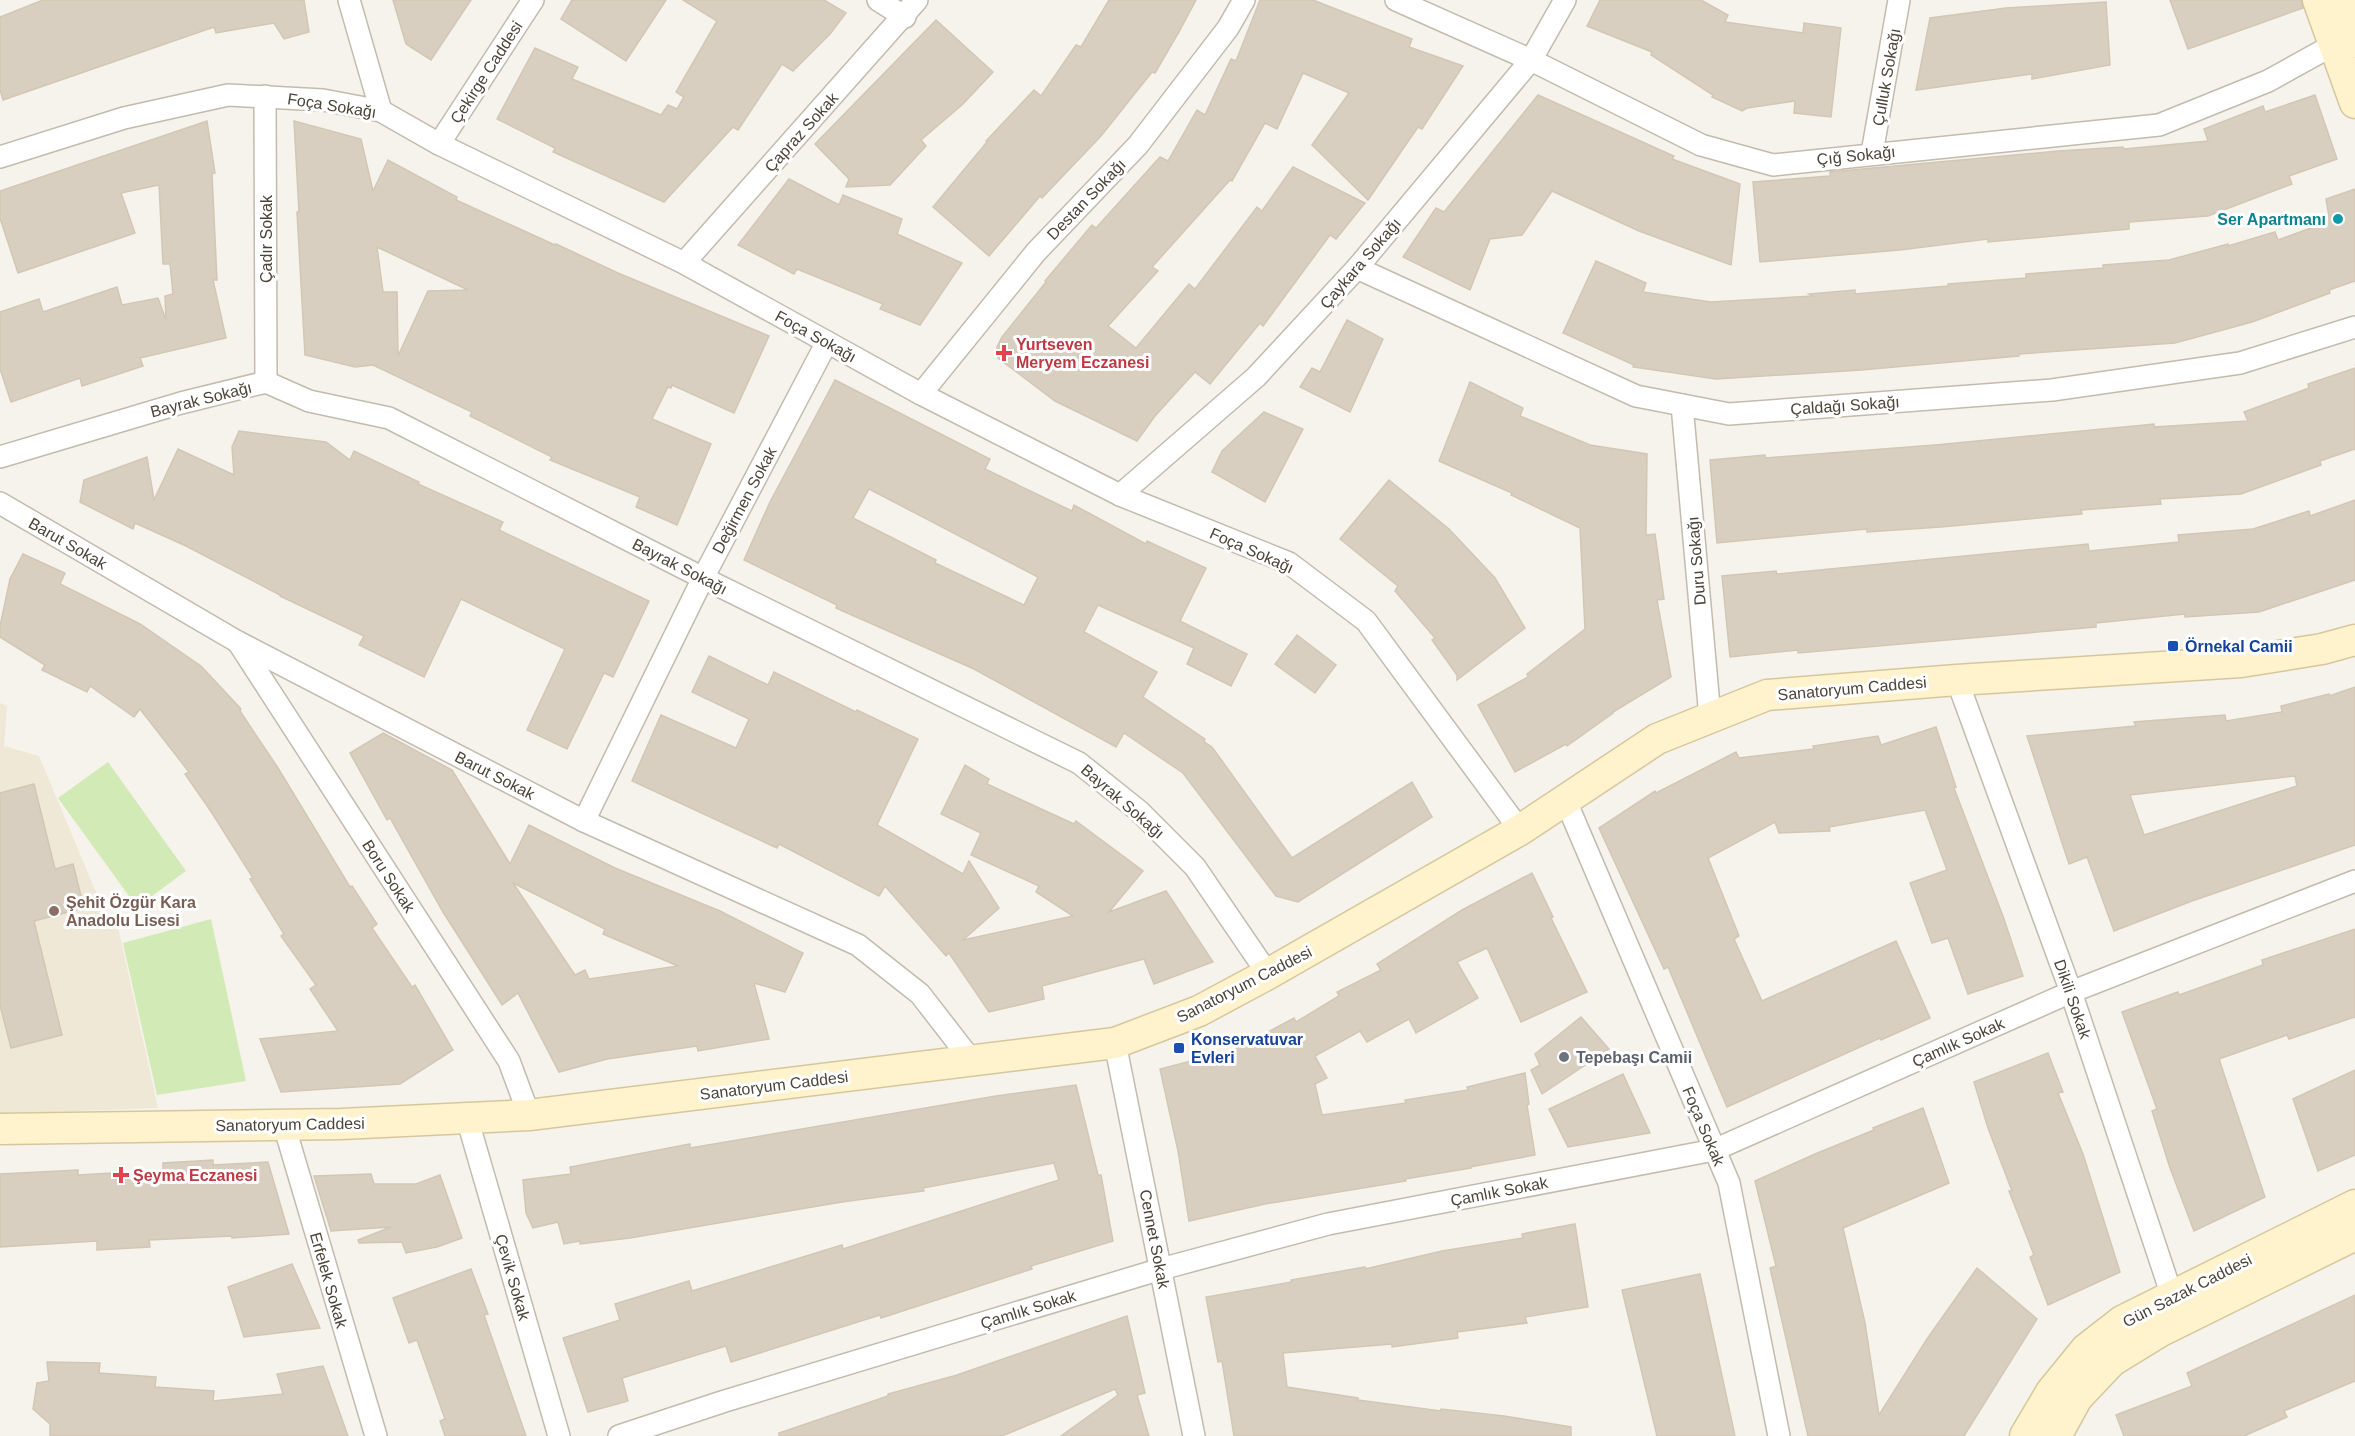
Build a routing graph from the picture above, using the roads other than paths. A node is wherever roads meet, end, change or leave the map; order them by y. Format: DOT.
graph roads {
  1 [pos="349,0"];
  2 [pos="533,0"];
  3 [pos="878,0"];
  4 [pos="1244,0"];
  5 [pos="1396,0"];
  6 [pos="1565,0"];
  7 [pos="1899,0"];
  8 [pos="2318,0"];
  9 [pos="2340,0"];
  10 [pos="911,8"];
  11 [pos="2344,44"];
  12 [pos="1531,60"];
  13 [pos="265,96"];
  14 [pos="2355,103"];
  15 [pos="381,111"];
  16 [pos="439,144"];
  17 [pos="1872,153"];
  18 [pos="0,157"];
  19 [pos="684,263"];
  20 [pos="1357,268"];
  21 [pos="2355,327"];
  22 [pos="826,342"];
  23 [pos="266,382"];
  24 [pos="921,393"];
  25 [pos="1682,405"];
  26 [pos="0,457"];
  27 [pos="1120,495"];
  28 [pos="0,503"];
  29 [pos="703,578"];
  30 [pos="2355,640"];
  31 [pos="238,642"];
  32 [pos="1957,680"];
  33 [pos="1710,717"];
  34 [pos="1564,799"];
  35 [pos="584,821"];
  36 [pos="1520,830"];
  37 [pos="2355,881"];
  38 [pos="1268,974"];
  39 [pos="2071,992"];
  40 [pos="1115,1043"];
  41 [pos="972,1061"];
  42 [pos="529,1115"];
  43 [pos="467,1118"];
  44 [pos="284,1125"];
  45 [pos="0,1129"];
  46 [pos="1714,1150"];
  47 [pos="2355,1205"];
  48 [pos="2355,1235"];
  49 [pos="1161,1269"];
  50 [pos="2176,1310"];
  51 [pos="376,1436"];
  52 [pos="560,1436"];
  53 [pos="619,1436"];
  54 [pos="1194,1436"];
  55 [pos="1779,1436"];
  56 [pos="2025,1436"];
  57 [pos="2056,1436"];
  1 -- 15 [label="street"];
  2 -- 16 [label="street, Çekirge Caddesi"];
  3 -- 10 [label="street"];
  4 -- 24 [label="street, Destan Sokağı"];
  5 -- 12 [label="street, Çığ Sokağı"];
  6 -- 12 [label="street, Çaykara Sokağı"];
  7 -- 17 [label="street, Çulluk Sokağı"];
  8 -- 11 [label="main road"];
  9 -- 11 [label="main road"];
  10 -- 19 [label="street, Çapraz Sokak"];
  11 -- 14 [label="main road"];
  11 -- 17 [label="street, Çığ Sokağı"];
  12 -- 17 [label="street, Çığ Sokağı"];
  12 -- 20 [label="street, Çaykara Sokağı"];
  13 -- 15 [label="street, Foça Sokağı"];
  13 -- 18 [label="street, Foça Sokağı"];
  13 -- 23 [label="street, Çadır Sokak"];
  15 -- 16 [label="street, Foça Sokağı"];
  16 -- 19 [label="street, Foça Sokağı"];
  19 -- 22 [label="street, Foça Sokağı"];
  20 -- 25 [label="street, Çaldağı Sokağı"];
  20 -- 27 [label="street, Çaykara Sokağı"];
  21 -- 25 [label="street, Çaldağı Sokağı"];
  22 -- 24 [label="street, Foça Sokağı"];
  22 -- 29 [label="street, Değirmen Sokak"];
  23 -- 26 [label="street, Bayrak Sokağı"];
  23 -- 29 [label="street, Bayrak Sokağı"];
  24 -- 27 [label="street, Foça Sokağı"];
  25 -- 33 [label="street, Duru Sokağı"];
  27 -- 36 [label="street, Foça Sokağı"];
  28 -- 31 [label="street, Barut Sokak"];
  29 -- 35 [label="street, Değirmen Sokak"];
  29 -- 38 [label="street, Bayrak Sokağı"];
  30 -- 32 [label="main road, Sanatoryum Caddesi"];
  31 -- 35 [label="street, Barut Sokak"];
  31 -- 42 [label="street, Boru Sokak"];
  32 -- 33 [label="main road, Sanatoryum Caddesi"];
  32 -- 39 [label="street, Dikili Sokak"];
  33 -- 34 [label="main road, Sanatoryum Caddesi"];
  34 -- 36 [label="main road, Sanatoryum Caddesi"];
  34 -- 46 [label="street, Foça Sokak"];
  35 -- 41 [label="street, Barut Sokak"];
  36 -- 38 [label="main road, Sanatoryum Caddesi"];
  37 -- 39 [label="street, Çamlık Sokak"];
  38 -- 40 [label="main road, Sanatoryum Caddesi"];
  39 -- 46 [label="street, Çamlık Sokak"];
  39 -- 50 [label="street, Dikili Sokak"];
  40 -- 41 [label="main road, Sanatoryum Caddesi"];
  40 -- 49 [label="street, Cennet Sokak"];
  41 -- 42 [label="main road, Sanatoryum Caddesi"];
  42 -- 43 [label="main road, Sanatoryum Caddesi"];
  43 -- 44 [label="main road, Sanatoryum Caddesi"];
  43 -- 52 [label="street, Çevik Sokak"];
  44 -- 45 [label="main road, Sanatoryum Caddesi"];
  44 -- 51 [label="street, Erfelek Sokak"];
  46 -- 49 [label="street, Çamlık Sokak"];
  46 -- 55 [label="street, Foça Sokak"];
  47 -- 50 [label="main road, Gün Sazak Caddesi"];
  48 -- 50 [label="main road, Gün Sazak Caddesi"];
  49 -- 53 [label="street, Çamlık Sokak"];
  49 -- 54 [label="street, Cennet Sokak"];
  50 -- 56 [label="main road, Gün Sazak Caddesi"];
  50 -- 57 [label="main road, Gün Sazak Caddesi"];
}
